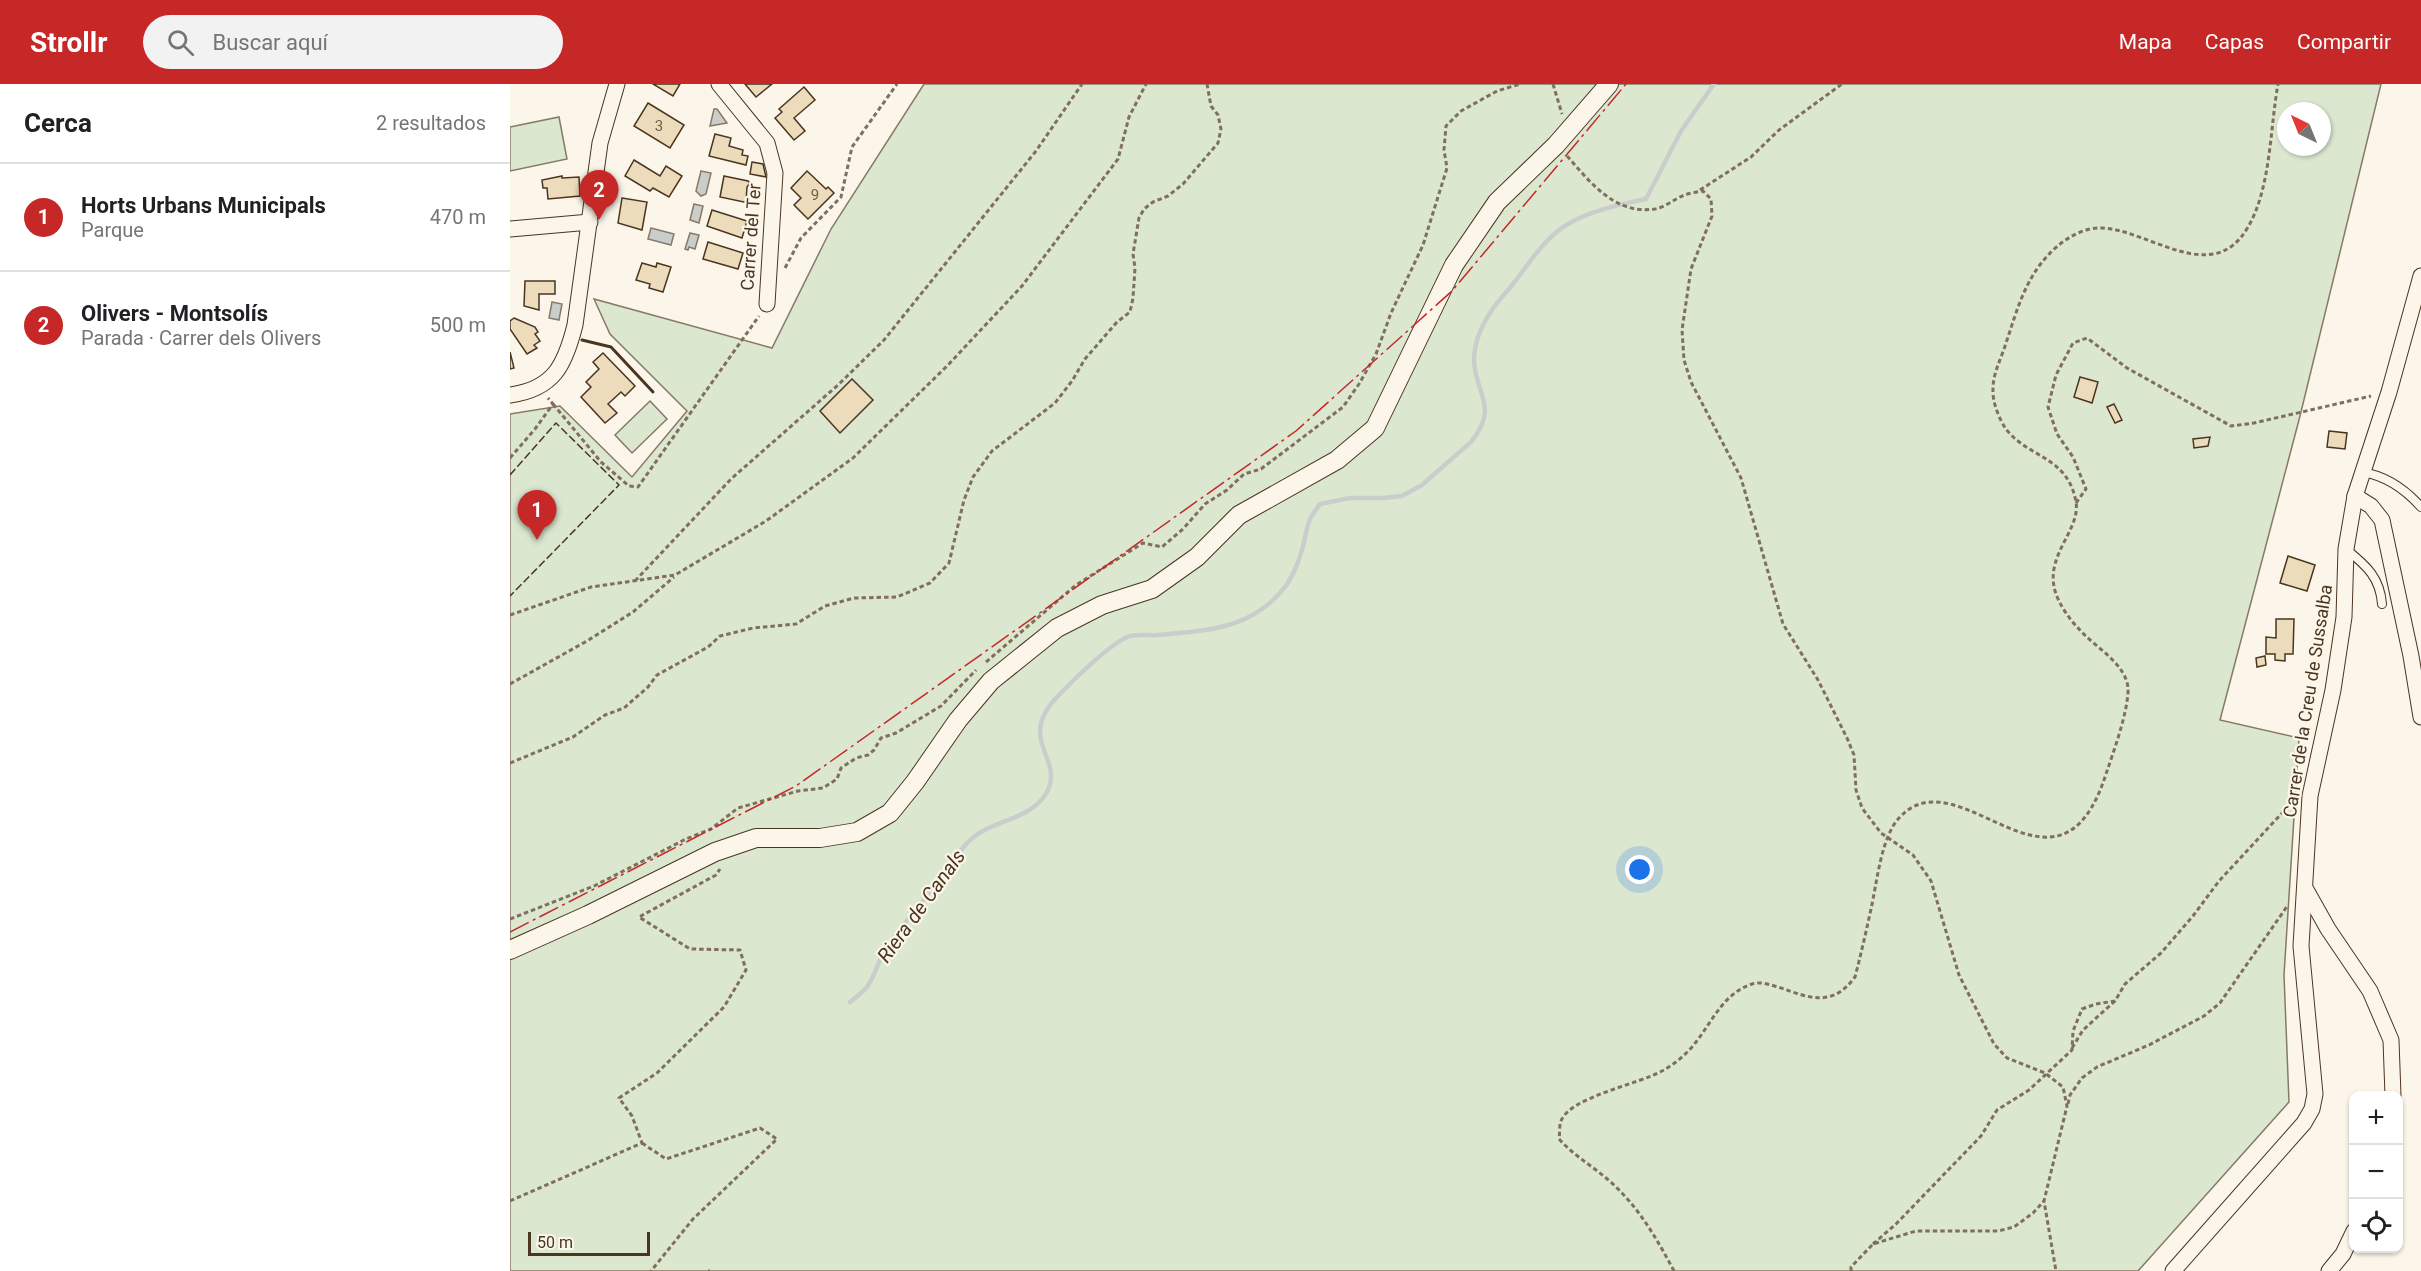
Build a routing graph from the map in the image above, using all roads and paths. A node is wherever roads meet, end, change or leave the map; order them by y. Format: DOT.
graph roads {
  1 [pos="617,84"];
  2 [pos="719,84"];
  3 [pos="896,84"];
  4 [pos="1082,84"];
  5 [pos="1146,84"];
  6 [pos="1207,84"];
  7 [pos="1520,84"];
  8 [pos="1553,84"];
  9 [pos="1609,84"];
  10 [pos="1842,84"];
  11 [pos="2278,84"];
  12 [pos="1570,130"];
  13 [pos="1556,145"];
  14 [pos="1697,192"];
  15 [pos="590,222"];
  16 [pos="510,229"];
  17 [pos="782,275"];
  18 [pos="2421,276"];
  19 [pos="767,304"];
  20 [pos="539,388"];
  21 [pos="2389,392"];
  22 [pos="510,395"];
  23 [pos="553,404"];
  24 [pos="510,458"];
  25 [pos="2361,472"];
  26 [pos="2355,496"];
  27 [pos="2076,503"];
  28 [pos="2421,507"];
  29 [pos="2346,549"];
  30 [pos="675,575"];
  31 [pos="635,581"];
  32 [pos="2382,604"];
  33 [pos="510,615"];
  34 [pos="510,684"];
  35 [pos="2421,717"];
  36 [pos="510,763"];
  37 [pos="2313,779"];
  38 [pos="1888,838"];
  39 [pos="732,846"];
  40 [pos="2304,887"];
  41 [pos="510,919"];
  42 [pos="510,950"];
  43 [pos="2115,1000"];
  44 [pos="2072,1050"];
  45 [pos="2045,1073"];
  46 [pos="2393,1091"];
  47 [pos="2067,1106"];
  48 [pos="642,1143"];
  49 [pos="510,1201"];
  50 [pos="2044,1202"];
  51 [pos="2349,1241"];
  52 [pos="1873,1244"];
  53 [pos="1849,1270"];
  54 [pos="651,1271"];
  55 [pos="1674,1271"];
  56 [pos="2056,1271"];
  57 [pos="2174,1271"];
  58 [pos="2329,1271"];
  1 -- 15 [label="street"];
  2 -- 19 [label="street, Carrer del Ter"];
  3 -- 17 [label="path"];
  4 -- 31 [label="path"];
  5 -- 30 [label="path"];
  6 -- 36 [label="path"];
  7 -- 41 [label="path"];
  8 -- 12 [label="path"];
  9 -- 12 [label="street"];
  10 -- 14 [label="path"];
  11 -- 27 [label="path"];
  12 -- 13 [label="street"];
  13 -- 14 [label="path"];
  13 -- 39 [label="street"];
  14 -- 38 [label="path"];
  15 -- 16 [label="street"];
  15 -- 20 [label="street"];
  18 -- 21 [label="street, Carrer de la Creu de Sussalba"];
  19 -- 23 [label="path"];
  20 -- 22 [label="street"];
  20 -- 23 [label="path"];
  21 -- 25 [label="street, Carrer de la Creu de Sussalba"];
  21 -- 27 [label="path"];
  23 -- 24 [label="path"];
  25 -- 26 [label="street, Carrer de la Creu de Sussalba"];
  25 -- 28 [label="lane"];
  26 -- 29 [label="street, Carrer de la Creu de Sussalba"];
  26 -- 35 [label="street"];
  27 -- 38 [label="path"];
  29 -- 32 [label="lane"];
  29 -- 37 [label="street, Carrer de la Creu de Sussalba"];
  30 -- 31 [label="path"];
  30 -- 34 [label="path"];
  31 -- 33 [label="path"];
  37 -- 40 [label="street, Carrer de la Creu de Sussalba"];
  37 -- 43 [label="path"];
  38 -- 45 [label="path"];
  38 -- 55 [label="path"];
  39 -- 42 [label="street"];
  39 -- 48 [label="path"];
  40 -- 46 [label="street"];
  40 -- 47 [label="path"];
  40 -- 57 [label="street, Carrer de la Creu de Sussalba"];
  43 -- 44 [label="path"];
  43 -- 44 [label="path"];
  44 -- 45 [label="path"];
  45 -- 47 [label="path"];
  45 -- 52 [label="path"];
  47 -- 50 [label="path"];
  48 -- 49 [label="path"];
  48 -- 54 [label="path"];
  50 -- 52 [label="path"];
  50 -- 56 [label="path"];
  51 -- 58 [label="street"];
  52 -- 53 [label="path"];
}
